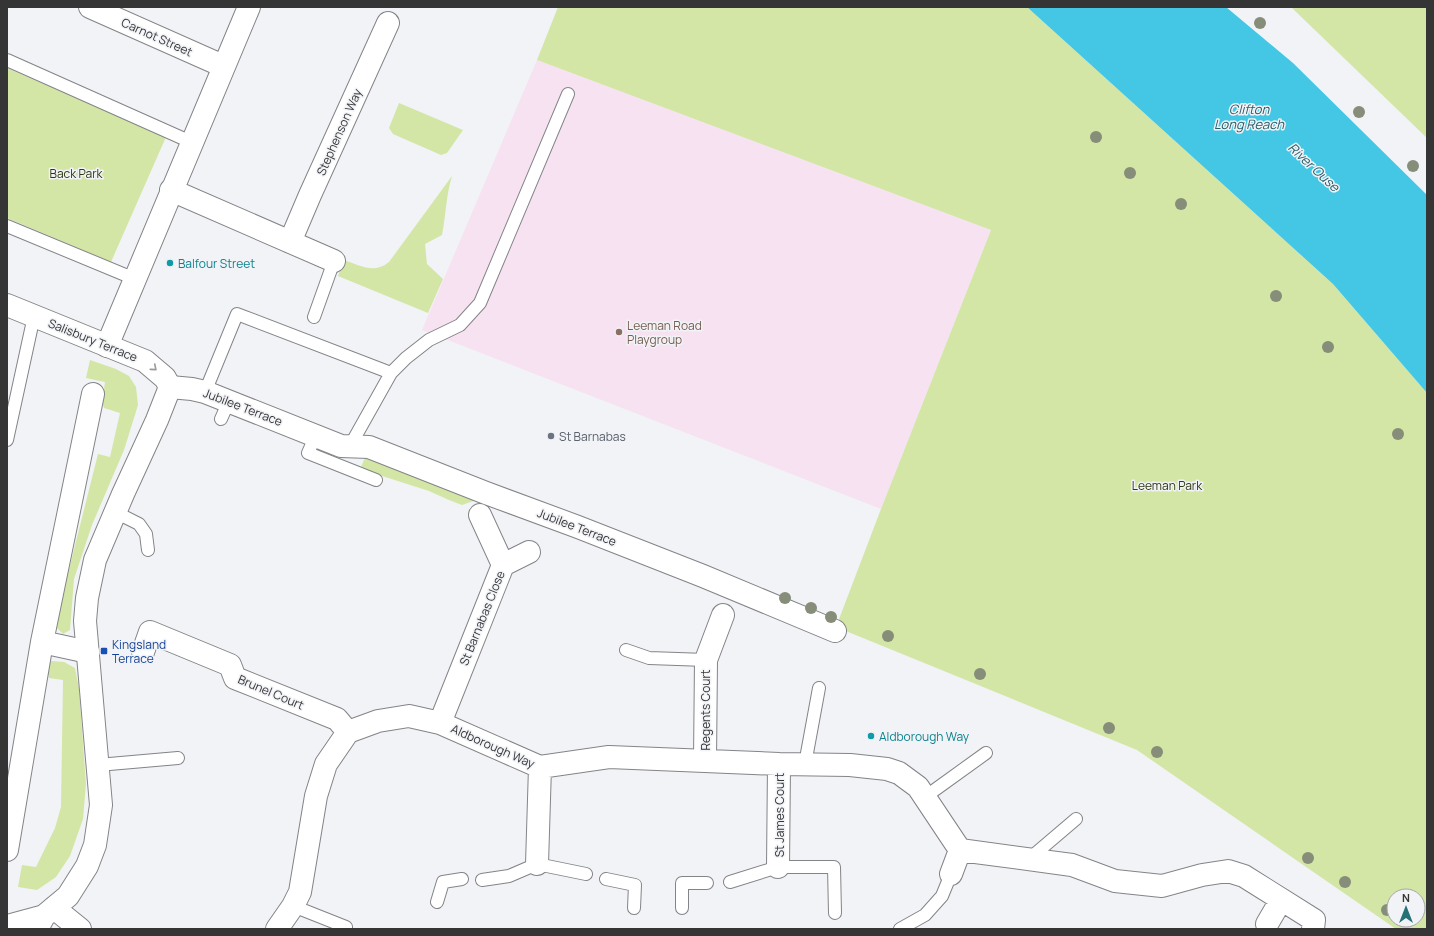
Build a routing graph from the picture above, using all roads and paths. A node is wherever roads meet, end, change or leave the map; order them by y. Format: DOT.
graph roads {
  1 [pos="90,7"];
  2 [pos="249,7"];
  3 [pos="388,23"];
  4 [pos="7,60"];
  5 [pos="223,66"];
  6 [pos="568,94"];
  7 [pos="191,142"];
  8 [pos="172,190"];
  9 [pos="7,226"];
  10 [pos="290,242"];
  11 [pos="334,261"];
  12 [pos="135,279"];
  13 [pos="7,305"];
  14 [pos="34,316"];
  15 [pos="314,317"];
  16 [pos="107,346"];
  17 [pos="391,373"];
  18 [pos="170,387"];
  19 [pos="205,392"];
  20 [pos="93,394"];
  21 [pos="316,435"];
  22 [pos="7,440"];
  23 [pos="350,446"];
  24 [pos="376,480"];
  25 [pos="115,512"];
  26 [pos="480,515"];
  27 [pos="148,550"];
  28 [pos="529,552"];
  29 [pos="503,565"];
  30 [pos="723,615"];
  31 [pos="835,631"];
  32 [pos="42,642"];
  33 [pos="626,650"];
  34 [pos="88,652"];
  35 [pos="143,652"];
  36 [pos="706,660"];
  37 [pos="819,688"];
  38 [pos="440,723"];
  39 [pos="348,732"];
  40 [pos="986,753"];
  41 [pos="178,758"];
  42 [pos="705,760"];
  43 [pos="779,764"];
  44 [pos="805,764"];
  45 [pos="98,765"];
  46 [pos="540,767"];
  47 [pos="925,797"];
  48 [pos="1076,819"];
  49 [pos="7,850"];
  50 [pos="960,850"];
  51 [pos="1028,859"];
  52 [pos="537,864"];
  53 [pos="778,867"];
  54 [pos="586,874"];
  55 [pos="951,874"];
  56 [pos="462,879"];
  57 [pos="606,879"];
  58 [pos="482,880"];
  59 [pos="730,882"];
  60 [pos="706,883"];
  61 [pos="1281,900"];
  62 [pos="437,902"];
  63 [pos="294,906"];
  64 [pos="634,908"];
  65 [pos="682,908"];
  66 [pos="835,912"];
  67 [pos="45,918"];
  68 [pos="1267,924"];
  69 [pos="1313,925"];
  70 [pos="7,926"];
  71 [pos="346,927"];
  72 [pos="80,929"];
  73 [pos="277,929"];
  74 [pos="900,929"];
  1 -- 5 [label="street, Carnot Street"];
  2 -- 5 [label="street"];
  3 -- 10 [label="street, Stephenson Way"];
  4 -- 7 [label="lane"];
  5 -- 7 [label="street"];
  6 -- 17 [label="lane"];
  7 -- 8 [label="street"];
  8 -- 10 [label="street"];
  8 -- 12 [label="street"];
  9 -- 12 [label="lane"];
  10 -- 11 [label="street"];
  11 -- 15 [label="lane"];
  12 -- 16 [label="street"];
  13 -- 14 [label="street, Salisbury Terrace"];
  14 -- 16 [label="street, Salisbury Terrace"];
  14 -- 22 [label="lane"];
  16 -- 18 [label="street, Salisbury Terrace, one-way"];
  17 -- 19 [label="lane"];
  17 -- 23 [label="lane"];
  18 -- 19 [label="street, Jubilee Terrace"];
  18 -- 25 [label="street"];
  19 -- 21 [label="street, Jubilee Terrace"];
  20 -- 32 [label="street"];
  21 -- 23 [label="street, Jubilee Terrace"];
  21 -- 24 [label="lane"];
  23 -- 31 [label="street, Jubilee Terrace"];
  25 -- 27 [label="lane"];
  25 -- 34 [label="street"];
  26 -- 29 [label="street, St Barnabas Close"];
  28 -- 29 [label="street"];
  29 -- 38 [label="street, St Barnabas Close"];
  30 -- 36 [label="street, Regents Court"];
  32 -- 34 [label="street"];
  32 -- 49 [label="street"];
  33 -- 36 [label="lane"];
  34 -- 45 [label="street"];
  35 -- 39 [label="street, Brunel Court"];
  36 -- 42 [label="street, Regents Court"];
  37 -- 44 [label="lane"];
  38 -- 39 [label="street, Aldborough Way"];
  38 -- 46 [label="street, Aldborough Way"];
  39 -- 63 [label="street"];
  40 -- 47 [label="lane"];
  41 -- 45 [label="lane"];
  42 -- 43 [label="street, Aldborough Way"];
  42 -- 46 [label="street, Aldborough Way"];
  43 -- 44 [label="street, Aldborough Way"];
  43 -- 53 [label="street, St James Court"];
  44 -- 47 [label="street, Aldborough Way"];
  45 -- 67 [label="street"];
  46 -- 52 [label="street"];
  47 -- 50 [label="street, Aldborough Way"];
  48 -- 51 [label="lane"];
  50 -- 51 [label="street"];
  50 -- 55 [label="street"];
  51 -- 61 [label="street"];
  52 -- 54 [label="lane"];
  52 -- 58 [label="lane"];
  53 -- 59 [label="lane"];
  53 -- 66 [label="lane"];
  55 -- 74 [label="lane"];
  56 -- 62 [label="lane"];
  57 -- 64 [label="lane"];
  60 -- 65 [label="lane"];
  61 -- 68 [label="street"];
  61 -- 69 [label="street"];
  63 -- 71 [label="lane"];
  63 -- 73 [label="street"];
  67 -- 70 [label="street"];
  67 -- 72 [label="street"];
}
